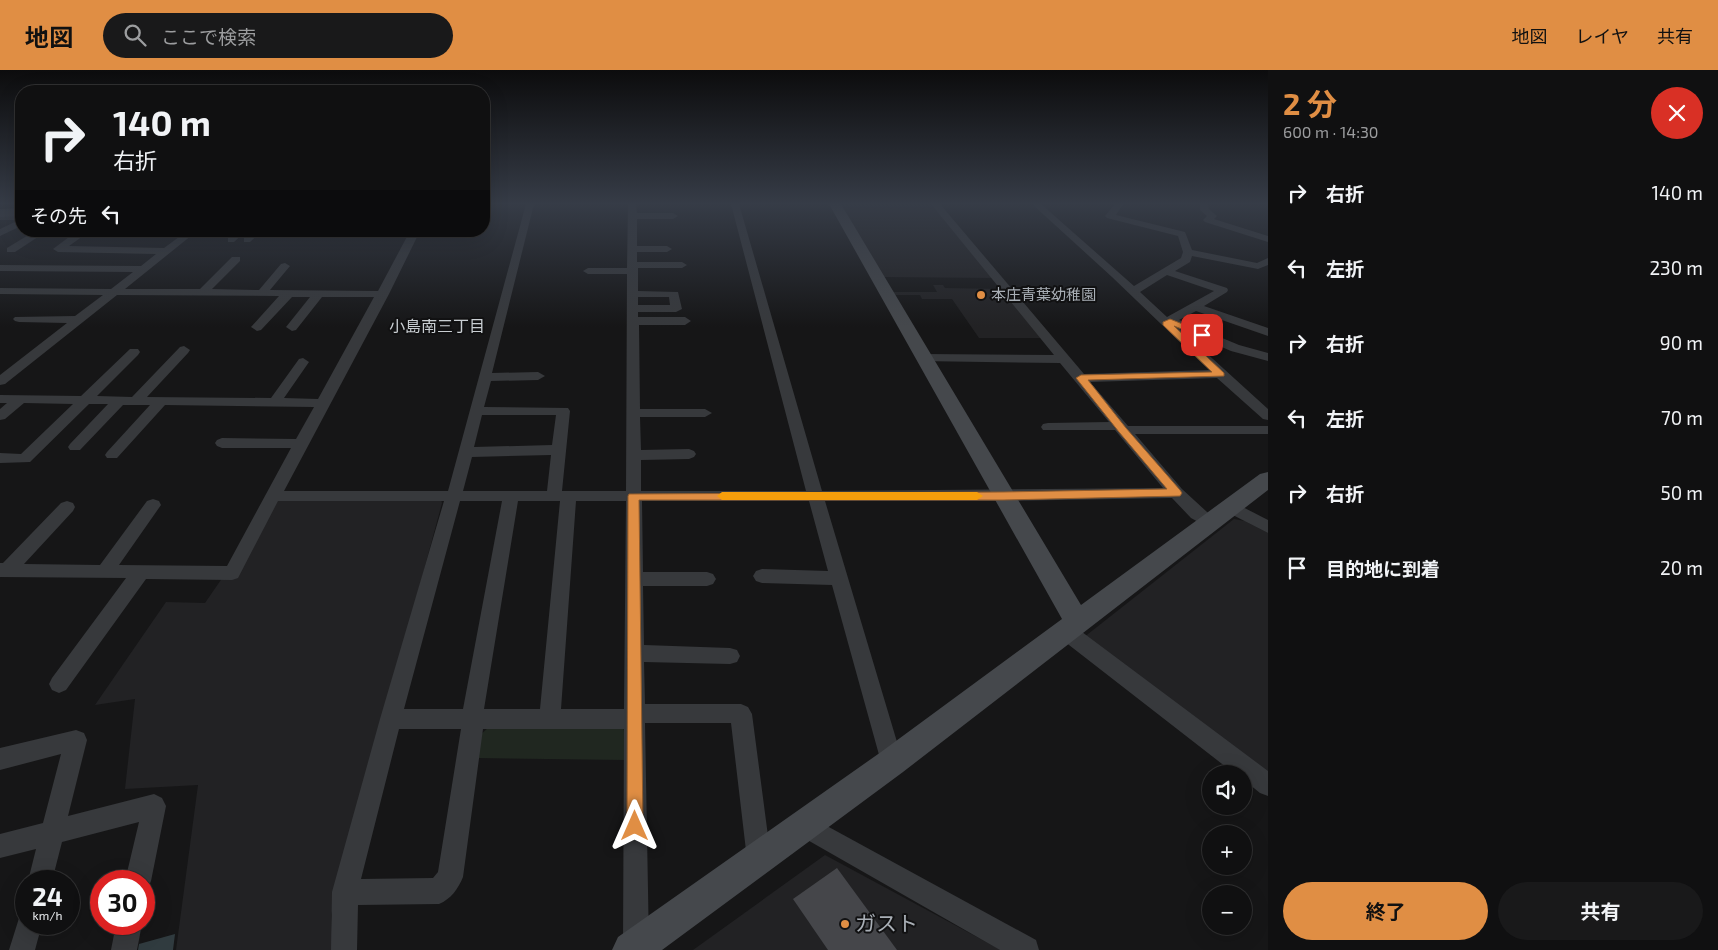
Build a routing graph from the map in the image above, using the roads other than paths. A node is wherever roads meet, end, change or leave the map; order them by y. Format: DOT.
graph roads {
  1 [pos="19,245"];
  2 [pos="64,245"];
  3 [pos="173,245"];
  4 [pos="408,245"];
  5 [pos="519,245"];
  6 [pos="633,245"];
  7 [pos="745,245"];
  8 [pos="858,245"];
  9 [pos="969,245"];
  10 [pos="1081,245"];
  11 [pos="1186,245"];
  12 [pos="633,249"];
  13 [pos="667,249"];
  14 [pos="11,250"];
  15 [pos="166,251"];
  16 [pos="1188,252"];
  17 [pos="236,259"];
  18 [pos="1268,261"];
  19 [pos="682,265"];
  20 [pos="285,266"];
  21 [pos="0,268"];
  22 [pos="633,268"];
  23 [pos="142,269"];
  24 [pos="588,271"];
  25 [pos="1167,272"];
  26 [pos="0,291"];
  27 [pos="1132,291"];
  28 [pos="113,293"];
  29 [pos="202,293"];
  30 [pos="261,294"];
  31 [pos="288,294"];
  32 [pos="318,294"];
  33 [pos="383,294"];
  34 [pos="633,294"];
  35 [pos="1196,306"];
  36 [pos="634,314"];
  37 [pos="19,319"];
  38 [pos="80,320"];
  39 [pos="685,321"];
  40 [pos="1168,322"];
  41 [pos="258,327"];
  42 [pos="292,327"];
  43 [pos="1268,332"];
  44 [pos="184,350"];
  45 [pos="134,352"];
  46 [pos="923,358"];
  47 [pos="1268,358"];
  48 [pos="1064,359"];
  49 [pos="303,362"];
  50 [pos="1220,374"];
  51 [pos="538,376"];
  52 [pos="485,377"];
  53 [pos="1081,378"];
  54 [pos="0,381"];
  55 [pos="0,399"];
  56 [pos="21,399"];
  57 [pos="84,400"];
  58 [pos="120,400"];
  59 [pos="136,400"];
  60 [pos="160,401"];
  61 [pos="275,402"];
  62 [pos="322,403"];
  63 [pos="476,411"];
  64 [pos="633,413"];
  65 [pos="705,413"];
  66 [pos="0,416"];
  67 [pos="1268,416"];
  68 [pos="1048,427"];
  69 [pos="1121,428"];
  70 [pos="1268,430"];
  71 [pos="222,443"];
  72 [pos="300,444"];
  73 [pos="75,447"];
  74 [pos="559,450"];
  75 [pos="465,452"];
  76 [pos="689,454"];
  77 [pos="112,455"];
  78 [pos="633,455"];
  79 [pos="0,458"];
  80 [pos="1268,479"];
  81 [pos="1176,493"];
  82 [pos="815,495"];
  83 [pos="273,496"];
  84 [pos="454,496"];
  85 [pos="511,496"];
  86 [pos="561,496"];
  87 [pos="633,496"];
  88 [pos="1003,496"];
  89 [pos="153,505"];
  90 [pos="67,507"];
  91 [pos="1231,507"];
  92 [pos="1211,523"];
  93 [pos="1268,527"];
  94 [pos="4,570"];
  95 [pos="105,571"];
  96 [pos="140,572"];
  97 [pos="762,576"];
  98 [pos="839,578"];
  99 [pos="634,579"];
  100 [pos="707,579"];
  101 [pos="1073,628"];
  102 [pos="634,653"];
  103 [pos="730,656"];
  104 [pos="59,684"];
  105 [pos="634,716"];
  106 [pos="391,719"];
  107 [pos="550,719"];
  108 [pos="472,720"];
  109 [pos="0,759"];
  110 [pos="892,762"];
  111 [pos="1268,785"];
  112 [pos="804,826"];
  113 [pos="52,832"];
  114 [pos="0,846"];
  115 [pos="759,859"];
  116 [pos="43,870"];
  117 [pos="140,870"];
  118 [pos="345,892"];
  119 [pos="26,935"];
  120 [pos="127,935"];
  121 [pos="633,948"];
  122 [pos="22,950"];
  123 [pos="124,950"];
  124 [pos="344,950"];
  125 [pos="1026,950"];
  1 -- 14 [label="street"];
  2 -- 15 [label="street"];
  3 -- 15 [label="street"];
  4 -- 33 [label="street"];
  5 -- 52 [label="street"];
  6 -- 12 [label="street"];
  7 -- 82 [label="street"];
  8 -- 46 [label="street"];
  9 -- 48 [label="street"];
  10 -- 27 [label="street"];
  11 -- 16 [label="street"];
  12 -- 13 [label="street"];
  12 -- 22 [label="street"];
  15 -- 23 [label="street"];
  16 -- 18 [label="street"];
  16 -- 25 [label="street"];
  17 -- 29 [label="street"];
  19 -- 22 [label="street"];
  20 -- 30 [label="street"];
  21 -- 23 [label="street"];
  22 -- 24 [label="street"];
  22 -- 34 [label="street"];
  23 -- 28 [label="street"];
  25 -- 27 [label="street"];
  25 -- 35 [label="street"];
  26 -- 28 [label="street"];
  27 -- 40 [label="street"];
  28 -- 29 [label="street"];
  28 -- 38 [label="street"];
  29 -- 30 [label="street"];
  30 -- 31 [label="street"];
  31 -- 32 [label="street"];
  31 -- 41 [label="street"];
  32 -- 33 [label="street"];
  32 -- 42 [label="street"];
  33 -- 62 [label="street"];
  34 -- 36 [label="street"];
  34 -- 36 [label="street"];
  35 -- 40 [label="street"];
  35 -- 43 [label="street"];
  36 -- 39 [label="street"];
  36 -- 64 [label="street"];
  37 -- 38 [label="street"];
  38 -- 54 [label="street"];
  40 -- 47 [label="street"];
  40 -- 50 [label="street"];
  44 -- 59 [label="street"];
  45 -- 57 [label="street"];
  46 -- 48 [label="street"];
  46 -- 88 [label="street"];
  48 -- 53 [label="street"];
  49 -- 61 [label="street"];
  50 -- 53 [label="street"];
  50 -- 67 [label="street"];
  51 -- 52 [label="street"];
  52 -- 63 [label="street"];
  53 -- 69 [label="street"];
  55 -- 56 [label="street"];
  56 -- 57 [label="street"];
  56 -- 66 [label="street"];
  57 -- 58 [label="street"];
  57 -- 79 [label="street"];
  58 -- 59 [label="street"];
  58 -- 73 [label="street"];
  59 -- 60 [label="street"];
  60 -- 61 [label="street"];
  60 -- 77 [label="street"];
  61 -- 62 [label="street"];
  62 -- 72 [label="street"];
  63 -- 74 [label="street"];
  63 -- 75 [label="street"];
  64 -- 65 [label="street"];
  64 -- 78 [label="street"];
  68 -- 69 [label="street"];
  69 -- 70 [label="street"];
  69 -- 81 [label="street"];
  71 -- 72 [label="street"];
  72 -- 83 [label="street"];
  74 -- 75 [label="street"];
  74 -- 86 [label="street"];
  75 -- 84 [label="street"];
  76 -- 78 [label="street"];
  78 -- 87 [label="street"];
  80 -- 91 [label="street"];
  81 -- 88 [label="street"];
  81 -- 92 [label="street"];
  82 -- 87 [label="street"];
  82 -- 88 [label="street"];
  82 -- 98 [label="street"];
  83 -- 84 [label="street"];
  83 -- 96 [label="street"];
  84 -- 85 [label="street"];
  84 -- 106 [label="street"];
  85 -- 86 [label="street"];
  85 -- 108 [label="street"];
  86 -- 87 [label="street"];
  86 -- 107 [label="street"];
  87 -- 99 [label="street"];
  88 -- 101 [label="street"];
  89 -- 95 [label="street"];
  90 -- 94 [label="street"];
  91 -- 92 [label="street"];
  91 -- 93 [label="street"];
  92 -- 101 [label="street"];
  94 -- 95 [label="street"];
  95 -- 96 [label="street"];
  96 -- 104 [label="street"];
  97 -- 98 [label="street"];
  98 -- 110 [label="street"];
  99 -- 100 [label="street"];
  99 -- 102 [label="street"];
  101 -- 110 [label="street"];
  101 -- 111 [label="street"];
  102 -- 103 [label="street"];
  102 -- 105 [label="street"];
  105 -- 107 [label="street"];
  105 -- 115 [label="street"];
  105 -- 121 [label="street"];
  106 -- 108 [label="street"];
  106 -- 118 [label="street"];
  107 -- 108 [label="street"];
  108 -- 118 [label="street"];
  109 -- 113 [label="street"];
  110 -- 112 [label="street"];
  112 -- 115 [label="street"];
  112 -- 125 [label="street"];
  113 -- 114 [label="street"];
  113 -- 116 [label="street"];
  113 -- 117 [label="street"];
  115 -- 121 [label="street"];
  118 -- 124 [label="street"];
  119 -- 122 [label="street"];
  120 -- 123 [label="street"];
}
